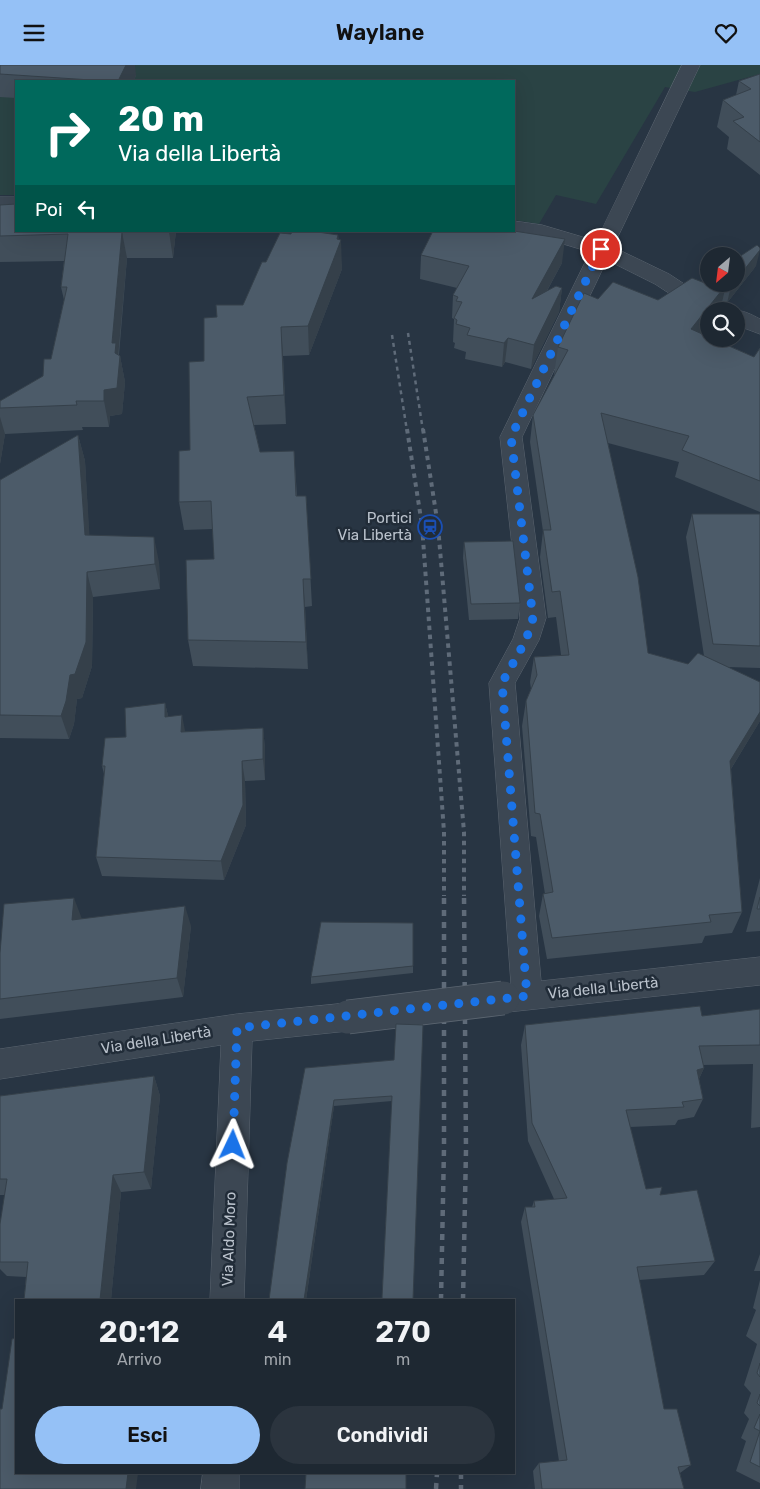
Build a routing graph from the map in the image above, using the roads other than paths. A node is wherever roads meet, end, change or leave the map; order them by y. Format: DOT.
graph roads {
  1 [pos="691,65"];
  2 [pos="0,203"];
  3 [pos="15,203"];
  4 [pos="515,227"];
  5 [pos="601,249"];
  6 [pos="701,302"];
  7 [pos="745,321"];
  8 [pos="760,327"];
  9 [pos="760,971"];
  10 [pos="515,997"];
  11 [pos="237,1028"];
  12 [pos="0,1064"];
  13 [pos="227,1299"];
  14 [pos="221,1474"];
  15 [pos="220,1489"];
  1 -- 5 [label="street"];
  2 -- 3 [label="street"];
  4 -- 5 [label="street"];
  5 -- 6 [label="street"];
  5 -- 10 [label="street"];
  7 -- 8 [label="street"];
  9 -- 10 [label="street, Via della Libertà"];
  10 -- 11 [label="street, Via della Libertà, bridge"];
  11 -- 12 [label="street, Via della Libertà"];
  11 -- 13 [label="street, Via Aldo Moro"];
  14 -- 15 [label="street"];
}
